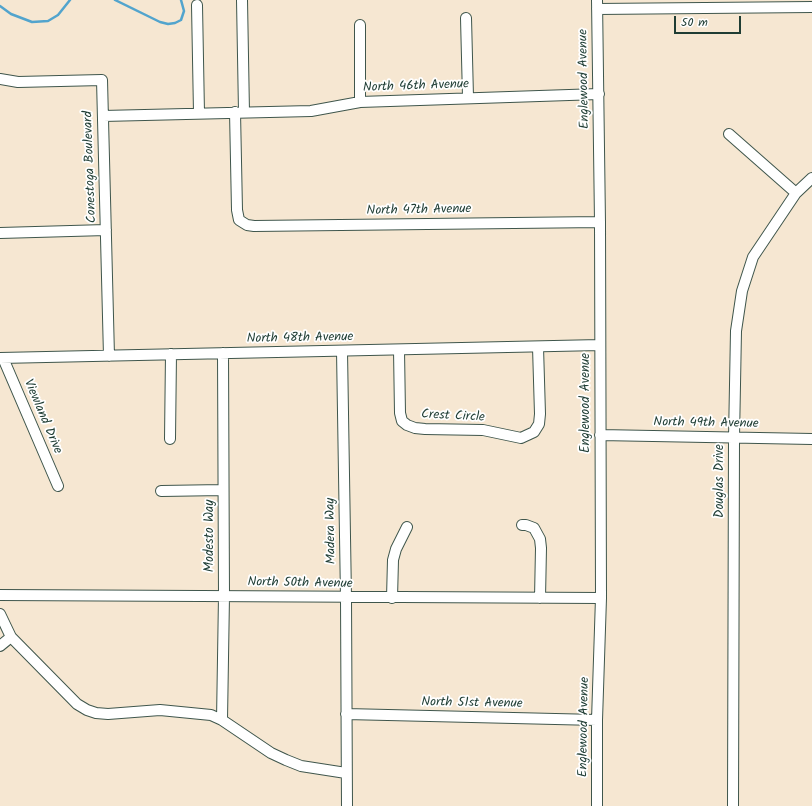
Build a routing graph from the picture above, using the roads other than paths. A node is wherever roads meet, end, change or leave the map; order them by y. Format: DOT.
graph roads {
  1 [pos="242,0"];
  2 [pos="197,5"];
  3 [pos="597,5"];
  4 [pos="812,7"];
  5 [pos="466,18"];
  6 [pos="360,25"];
  7 [pos="0,79"];
  8 [pos="599,94"];
  9 [pos="468,97"];
  10 [pos="360,102"];
  11 [pos="239,112"];
  12 [pos="199,113"];
  13 [pos="103,116"];
  14 [pos="729,134"];
  15 [pos="812,178"];
  16 [pos="796,193"];
  17 [pos="600,222"];
  18 [pos="106,230"];
  19 [pos="0,233"];
  20 [pos="600,345"];
  21 [pos="538,347"];
  22 [pos="399,350"];
  23 [pos="342,351"];
  24 [pos="223,353"];
  25 [pos="171,354"];
  26 [pos="109,356"];
  27 [pos="2,358"];
  28 [pos="600,436"];
  29 [pos="734,438"];
  30 [pos="170,439"];
  31 [pos="812,439"];
  32 [pos="58,486"];
  33 [pos="224,490"];
  34 [pos="161,491"];
  35 [pos="522,525"];
  36 [pos="407,527"];
  37 [pos="0,595"];
  38 [pos="224,596"];
  39 [pos="346,598"];
  40 [pos="392,598"];
  41 [pos="540,598"];
  42 [pos="601,598"];
  43 [pos="0,614"];
  44 [pos="11,637"];
  45 [pos="0,646"];
  46 [pos="346,714"];
  47 [pos="222,720"];
  48 [pos="597,720"];
  49 [pos="346,773"];
  50 [pos="347,806"];
  51 [pos="597,806"];
  52 [pos="733,806"];
  1 -- 11 [label="street"];
  2 -- 12 [label="street"];
  3 -- 4 [label="street"];
  3 -- 8 [label="street, Englewood Avenue"];
  5 -- 9 [label="street"];
  6 -- 10 [label="street"];
  7 -- 13 [label="street, Conestoga Boulevard"];
  8 -- 9 [label="street, North 46th Avenue"];
  8 -- 17 [label="street, Englewood Avenue"];
  9 -- 10 [label="street, North 46th Avenue"];
  10 -- 11 [label="street, North 46th Avenue"];
  11 -- 12 [label="street"];
  11 -- 17 [label="street, North 47th Avenue"];
  12 -- 13 [label="street"];
  13 -- 18 [label="street, Conestoga Boulevard"];
  14 -- 16 [label="street"];
  15 -- 16 [label="street, Douglas Drive"];
  16 -- 29 [label="street, Douglas Drive"];
  17 -- 20 [label="street, Englewood Avenue"];
  18 -- 19 [label="street"];
  18 -- 26 [label="street, Conestoga Boulevard"];
  20 -- 21 [label="street, North 48th Avenue"];
  20 -- 28 [label="street, Englewood Avenue"];
  21 -- 22 [label="street, North 48th Avenue"];
  21 -- 22 [label="street, Crest Circle"];
  22 -- 23 [label="street, North 48th Avenue"];
  23 -- 24 [label="street, North 48th Avenue"];
  23 -- 39 [label="street, Madera Way"];
  24 -- 25 [label="street, North 48th Avenue"];
  24 -- 33 [label="street, Modesto Way"];
  25 -- 26 [label="street, North 48th Avenue"];
  25 -- 30 [label="street"];
  26 -- 27 [label="street, North 48th Avenue"];
  27 -- 32 [label="street, Viewland Drive"];
  28 -- 29 [label="street, North 49th Avenue"];
  28 -- 42 [label="street, Englewood Avenue"];
  29 -- 31 [label="street, North 49th Avenue"];
  29 -- 52 [label="street, Douglas Drive"];
  33 -- 34 [label="street"];
  33 -- 38 [label="street, Modesto Way"];
  35 -- 41 [label="street"];
  36 -- 40 [label="street"];
  37 -- 38 [label="street, North 50th Avenue"];
  38 -- 39 [label="street, North 50th Avenue"];
  38 -- 47 [label="street, Modesto Way"];
  39 -- 40 [label="street, North 50th Avenue"];
  39 -- 46 [label="street, Madera Way"];
  40 -- 41 [label="street, North 50th Avenue"];
  41 -- 42 [label="street, North 50th Avenue"];
  42 -- 48 [label="street, Englewood Avenue"];
  43 -- 44 [label="street"];
  44 -- 45 [label="street"];
  44 -- 47 [label="street"];
  46 -- 48 [label="street, North 51st Avenue"];
  46 -- 49 [label="street, Madera Way"];
  47 -- 49 [label="street"];
  48 -- 51 [label="street, Englewood Avenue"];
  49 -- 50 [label="street, Madera Way"];
}
